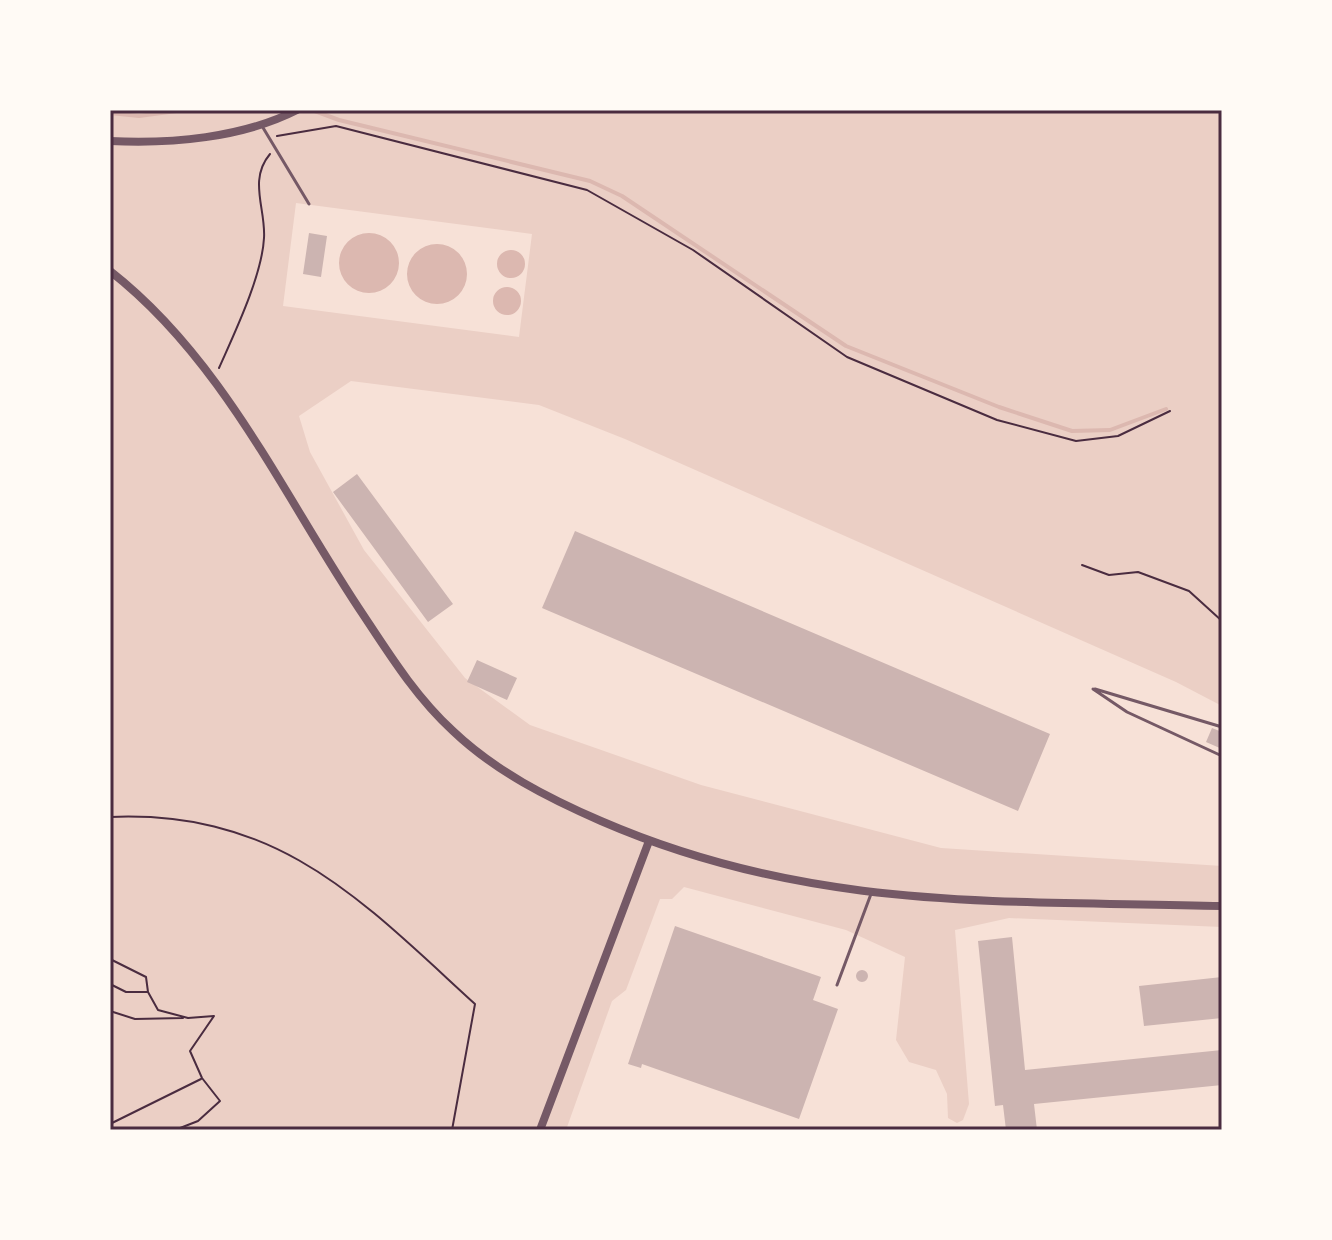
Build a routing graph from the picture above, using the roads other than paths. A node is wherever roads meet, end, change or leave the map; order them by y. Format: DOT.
graph roads {
  1 [pos="297,110"];
  2 [pos="262,126"];
  3 [pos="110,141"];
  4 [pos="309,204"];
  5 [pos="110,271"];
  6 [pos="1222,727"];
  7 [pos="1222,756"];
  8 [pos="649,841"];
  9 [pos="871,894"];
  10 [pos="1222,906"];
  11 [pos="837,985"];
  12 [pos="540,1130"];
  1 -- 2 [label="street"];
  2 -- 3 [label="street"];
  2 -- 4 [label="lane"];
  5 -- 8 [label="street"];
  6 -- 7 [label="lane"];
  8 -- 9 [label="street"];
  8 -- 12 [label="street"];
  9 -- 10 [label="street"];
  9 -- 11 [label="lane"];
}
